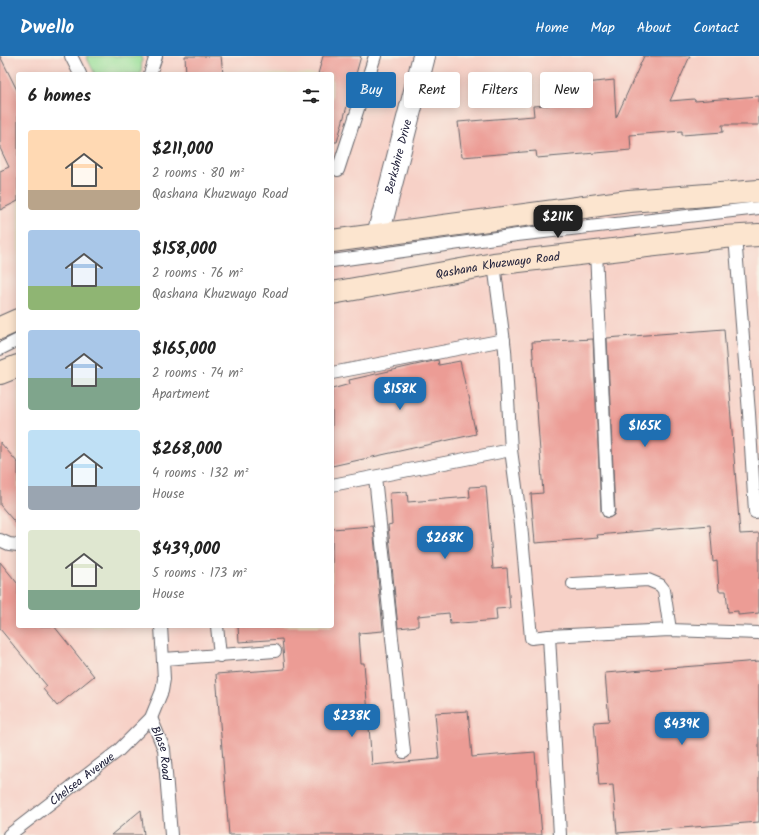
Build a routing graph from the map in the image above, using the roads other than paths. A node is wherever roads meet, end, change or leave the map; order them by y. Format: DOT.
graph roads {
  1 [pos="71,56"];
  2 [pos="156,56"];
  3 [pos="375,56"];
  4 [pos="424,56"];
  5 [pos="79,72"];
  6 [pos="151,72"];
  7 [pos="338,170"];
  8 [pos="759,191"];
  9 [pos="759,208"];
  10 [pos="378,235"];
  11 [pos="759,235"];
  12 [pos="735,236"];
  13 [pos="334,241"];
  14 [pos="596,252"];
  15 [pos="334,261"];
  16 [pos="494,264"];
  17 [pos="334,293"];
  18 [pos="16,321"];
  19 [pos="0,328"];
  20 [pos="504,340"];
  21 [pos="16,341"];
  22 [pos="0,349"];
  23 [pos="16,350"];
  24 [pos="0,355"];
  25 [pos="16,367"];
  26 [pos="0,373"];
  27 [pos="334,373"];
  28 [pos="511,450"];
  29 [pos="374,477"];
  30 [pos="334,485"];
  31 [pos="608,511"];
  32 [pos="755,512"];
  33 [pos="0,540"];
  34 [pos="16,545"];
  35 [pos="573,584"];
  36 [pos="161,628"];
  37 [pos="217,628"];
  38 [pos="670,630"];
  39 [pos="759,633"];
  40 [pos="549,636"];
  41 [pos="275,651"];
  42 [pos="220,656"];
  43 [pos="164,659"];
  44 [pos="151,718"];
  45 [pos="404,752"];
  46 [pos="9,835"];
  47 [pos="171,835"];
  48 [pos="560,835"];
  1 -- 5 [label="lane"];
  2 -- 6 [label="lane"];
  3 -- 7 [label="lane"];
  4 -- 10 [label="street, Berkshire Drive"];
  8 -- 10 [label="main road"];
  9 -- 15 [label="lane"];
  10 -- 13 [label="main road"];
  11 -- 12 [label="main road, Qashana Khuzwayo Road"];
  12 -- 14 [label="main road, Qashana Khuzwayo Road"];
  12 -- 32 [label="lane"];
  14 -- 16 [label="main road, Qashana Khuzwayo Road"];
  14 -- 31 [label="lane"];
  16 -- 17 [label="main road, Qashana Khuzwayo Road"];
  16 -- 20 [label="lane"];
  18 -- 19 [label="main road"];
  20 -- 27 [label="lane"];
  20 -- 28 [label="lane"];
  21 -- 22 [label="lane"];
  23 -- 24 [label="lane"];
  25 -- 26 [label="main road"];
  28 -- 29 [label="lane"];
  28 -- 40 [label="lane"];
  29 -- 30 [label="lane"];
  29 -- 45 [label="lane"];
  33 -- 34 [label="lane"];
  35 -- 38 [label="lane"];
  36 -- 43 [label="lane, Blase Road"];
  37 -- 42 [label="lane"];
  38 -- 39 [label="lane"];
  38 -- 40 [label="lane"];
  40 -- 48 [label="lane"];
  41 -- 42 [label="lane"];
  42 -- 43 [label="lane"];
  43 -- 44 [label="lane, Blase Road"];
  44 -- 46 [label="lane, Chelsea Avenue"];
  44 -- 47 [label="lane, Blase Road"];
}
